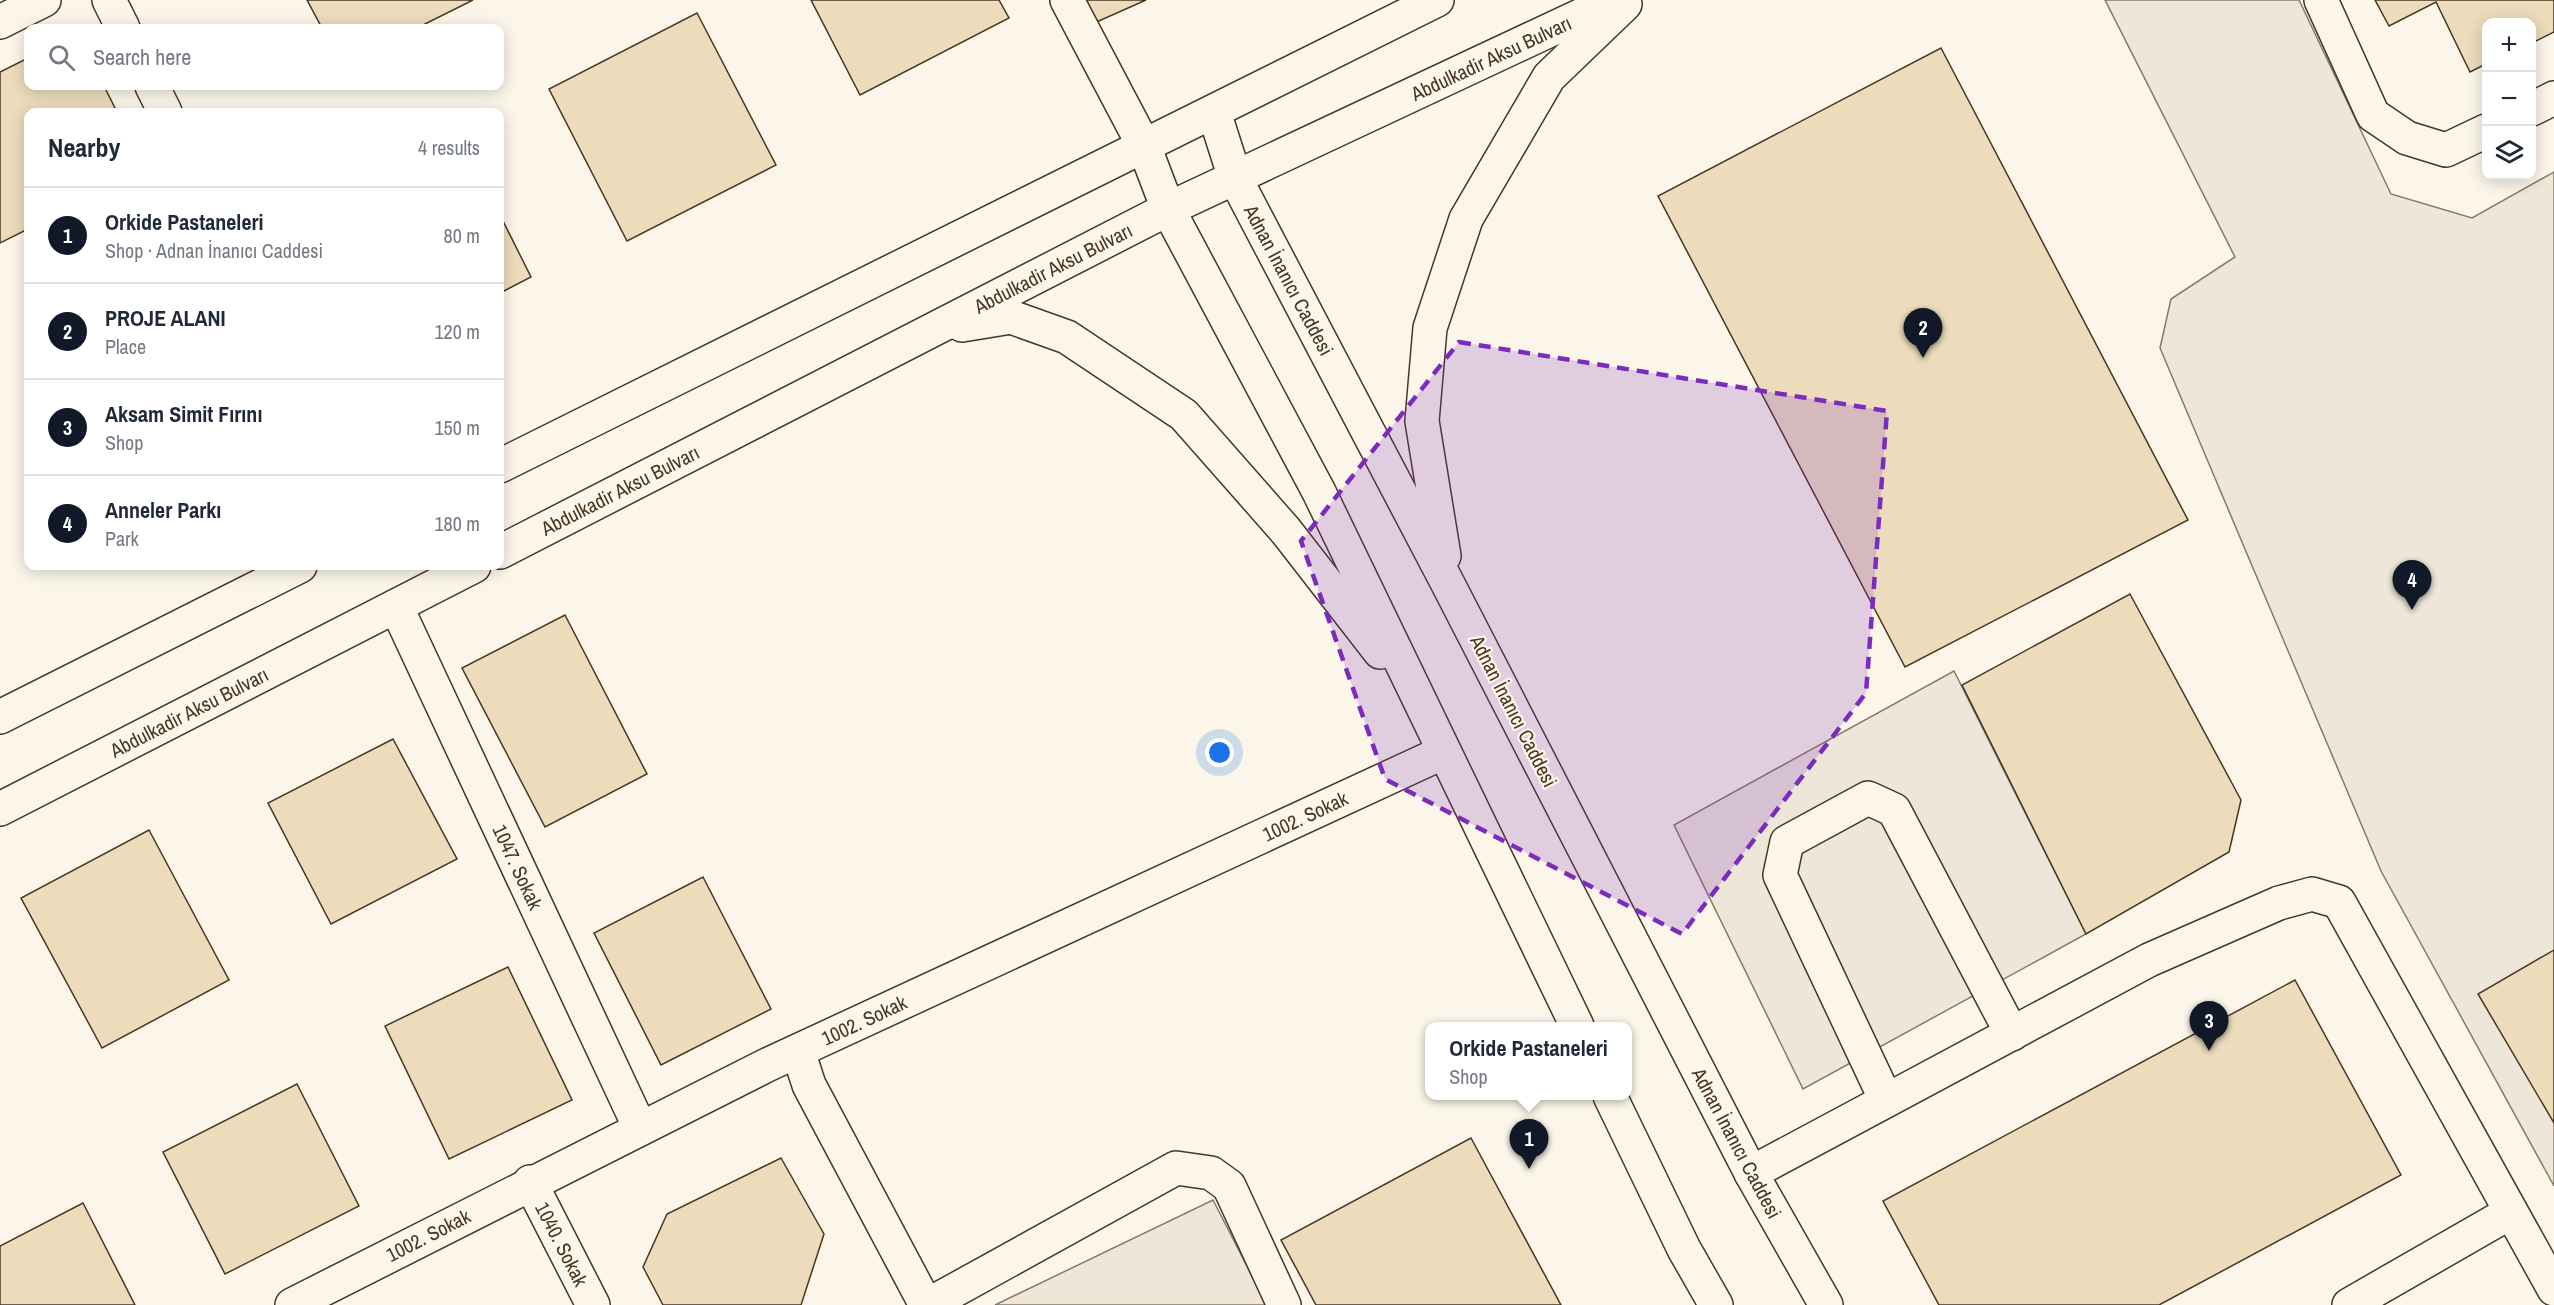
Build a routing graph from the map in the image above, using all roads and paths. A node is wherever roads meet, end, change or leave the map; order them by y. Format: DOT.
graph roads {
  1 [pos="45,0"];
  2 [pos="109,0"];
  3 [pos="1066,0"];
  4 [pos="1437,0"];
  5 [pos="1614,0"];
  6 [pos="1630,0"];
  7 [pos="2321,0"];
  8 [pos="0,22"];
  9 [pos="121,24"];
  10 [pos="154,90"];
  11 [pos="2554,98"];
  12 [pos="2536,107"];
  13 [pos="163,108"];
  14 [pos="1214,112"];
  15 [pos="2482,133"];
  16 [pos="1144,146"];
  17 [pos="1235,178"];
  18 [pos="1168,209"];
  19 [pos="933,330"];
  20 [pos="504,464"];
  21 [pos="504,550"];
  22 [pos="292,570"];
  23 [pos="466,570"];
  24 [pos="1448,584"];
  25 [pos="396,606"];
  26 [pos="1421,704"];
  27 [pos="0,717"];
  28 [pos="1444,752"];
  29 [pos="0,809"];
  30 [pos="1575,1022"];
  31 [pos="2012,1034"];
  32 [pos="798,1051"];
  33 [pos="1612,1100"];
  34 [pos="1886,1100"];
  35 [pos="640,1128"];
  36 [pos="1750,1173"];
  37 [pos="530,1182"];
  38 [pos="2511,1212"];
  39 [pos="2554,1289"];
  40 [pos="292,1305"];
  41 [pos="593,1305"];
  42 [pos="927,1305"];
  43 [pos="1284,1305"];
  44 [pos="1716,1305"];
  45 [pos="1826,1305"];
  46 [pos="2349,1305"];
  1 -- 8 [label="main road"];
  2 -- 9 [label="main road"];
  3 -- 16 [label="main road"];
  4 -- 14 [label="main road"];
  5 -- 17 [label="main road, Abdulkadir Aksu Bulvarı"];
  6 -- 24 [label="main road"];
  7 -- 15 [label="main road"];
  10 -- 13 [label="main road"];
  11 -- 12 [label="main road"];
  14 -- 16 [label="main road"];
  14 -- 17 [label="main road, Adnan İnanıcı Caddesi"];
  16 -- 18 [label="main road"];
  16 -- 20 [label="main road"];
  17 -- 18 [label="main road, Abdulkadir Aksu Bulvarı"];
  17 -- 24 [label="main road, Adnan İnanıcı Caddesi"];
  18 -- 19 [label="main road, Abdulkadir Aksu Bulvarı"];
  18 -- 26 [label="main road"];
  19 -- 21 [label="main road, Abdulkadir Aksu Bulvarı"];
  19 -- 26 [label="main road"];
  22 -- 27 [label="main road"];
  23 -- 25 [label="main road, Abdulkadir Aksu Bulvarı"];
  24 -- 36 [label="main road, Adnan İnanıcı Caddesi"];
  25 -- 29 [label="main road, Abdulkadir Aksu Bulvarı"];
  25 -- 35 [label="main road, 1047. Sokak"];
  26 -- 28 [label="main road"];
  28 -- 30 [label="main road"];
  28 -- 32 [label="main road, 1002. Sokak"];
  31 -- 34 [label="main road"];
  31 -- 34 [label="main road"];
  31 -- 38 [label="main road"];
  32 -- 35 [label="main road, 1002. Sokak"];
  32 -- 42 [label="main road"];
  33 -- 44 [label="main road"];
  34 -- 36 [label="main road"];
  35 -- 37 [label="main road, 1002. Sokak"];
  36 -- 45 [label="main road, Adnan İnanıcı Caddesi"];
  37 -- 40 [label="main road, 1002. Sokak"];
  37 -- 41 [label="main road, 1040. Sokak"];
  38 -- 39 [label="main road"];
  38 -- 46 [label="main road"];
  42 -- 43 [label="main road"];
}
